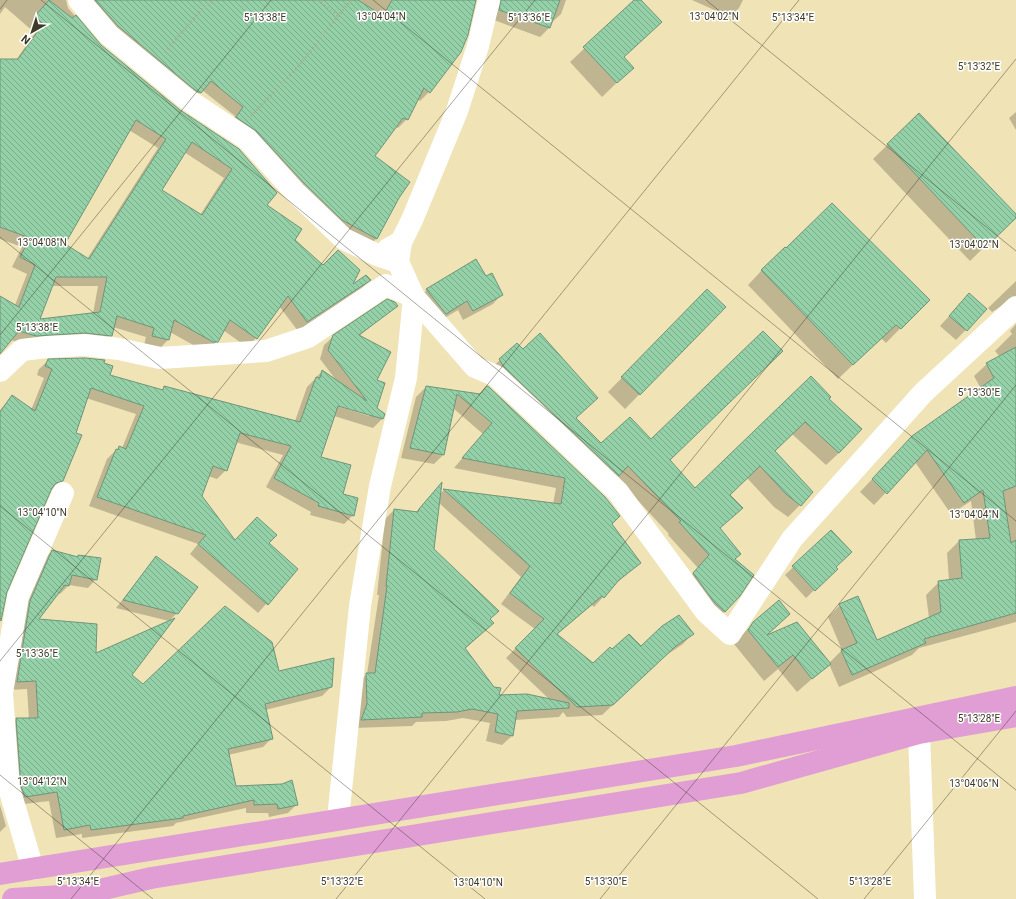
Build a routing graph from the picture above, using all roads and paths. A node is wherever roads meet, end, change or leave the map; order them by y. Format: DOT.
graph roads {
  1 [pos="79,0"];
  2 [pos="214,0"];
  3 [pos="318,0"];
  4 [pos="351,0"];
  5 [pos="489,0"];
  6 [pos="338,16"];
  7 [pos="151,69"];
  8 [pos="236,132"];
  9 [pos="400,252"];
  10 [pos="414,297"];
  11 [pos="1016,307"];
  12 [pos="0,370"];
  13 [pos="62,493"];
  14 [pos="1016,697"];
  15 [pos="1016,716"];
  16 [pos="919,733"];
  17 [pos="338,819"];
  18 [pos="32,869"];
  19 [pos="0,874"];
  20 [pos="78,897"];
  21 [pos="13,899"];
  22 [pos="925,899"];
  1 -- 7 [label="street"];
  2 -- 7 [label="path"];
  3 -- 6 [label="path"];
  4 -- 6 [label="path"];
  5 -- 9 [label="street"];
  6 -- 8 [label="path"];
  7 -- 8 [label="street"];
  8 -- 9 [label="street"];
  9 -- 10 [label="street"];
  10 -- 11 [label="street"];
  10 -- 12 [label="street"];
  10 -- 17 [label="street"];
  13 -- 18 [label="street"];
  14 -- 17 [label="main road"];
  15 -- 16 [label="main road"];
  16 -- 20 [label="main road"];
  16 -- 22 [label="street"];
  17 -- 18 [label="main road"];
  18 -- 19 [label="main road"];
  20 -- 21 [label="main road"];
}
